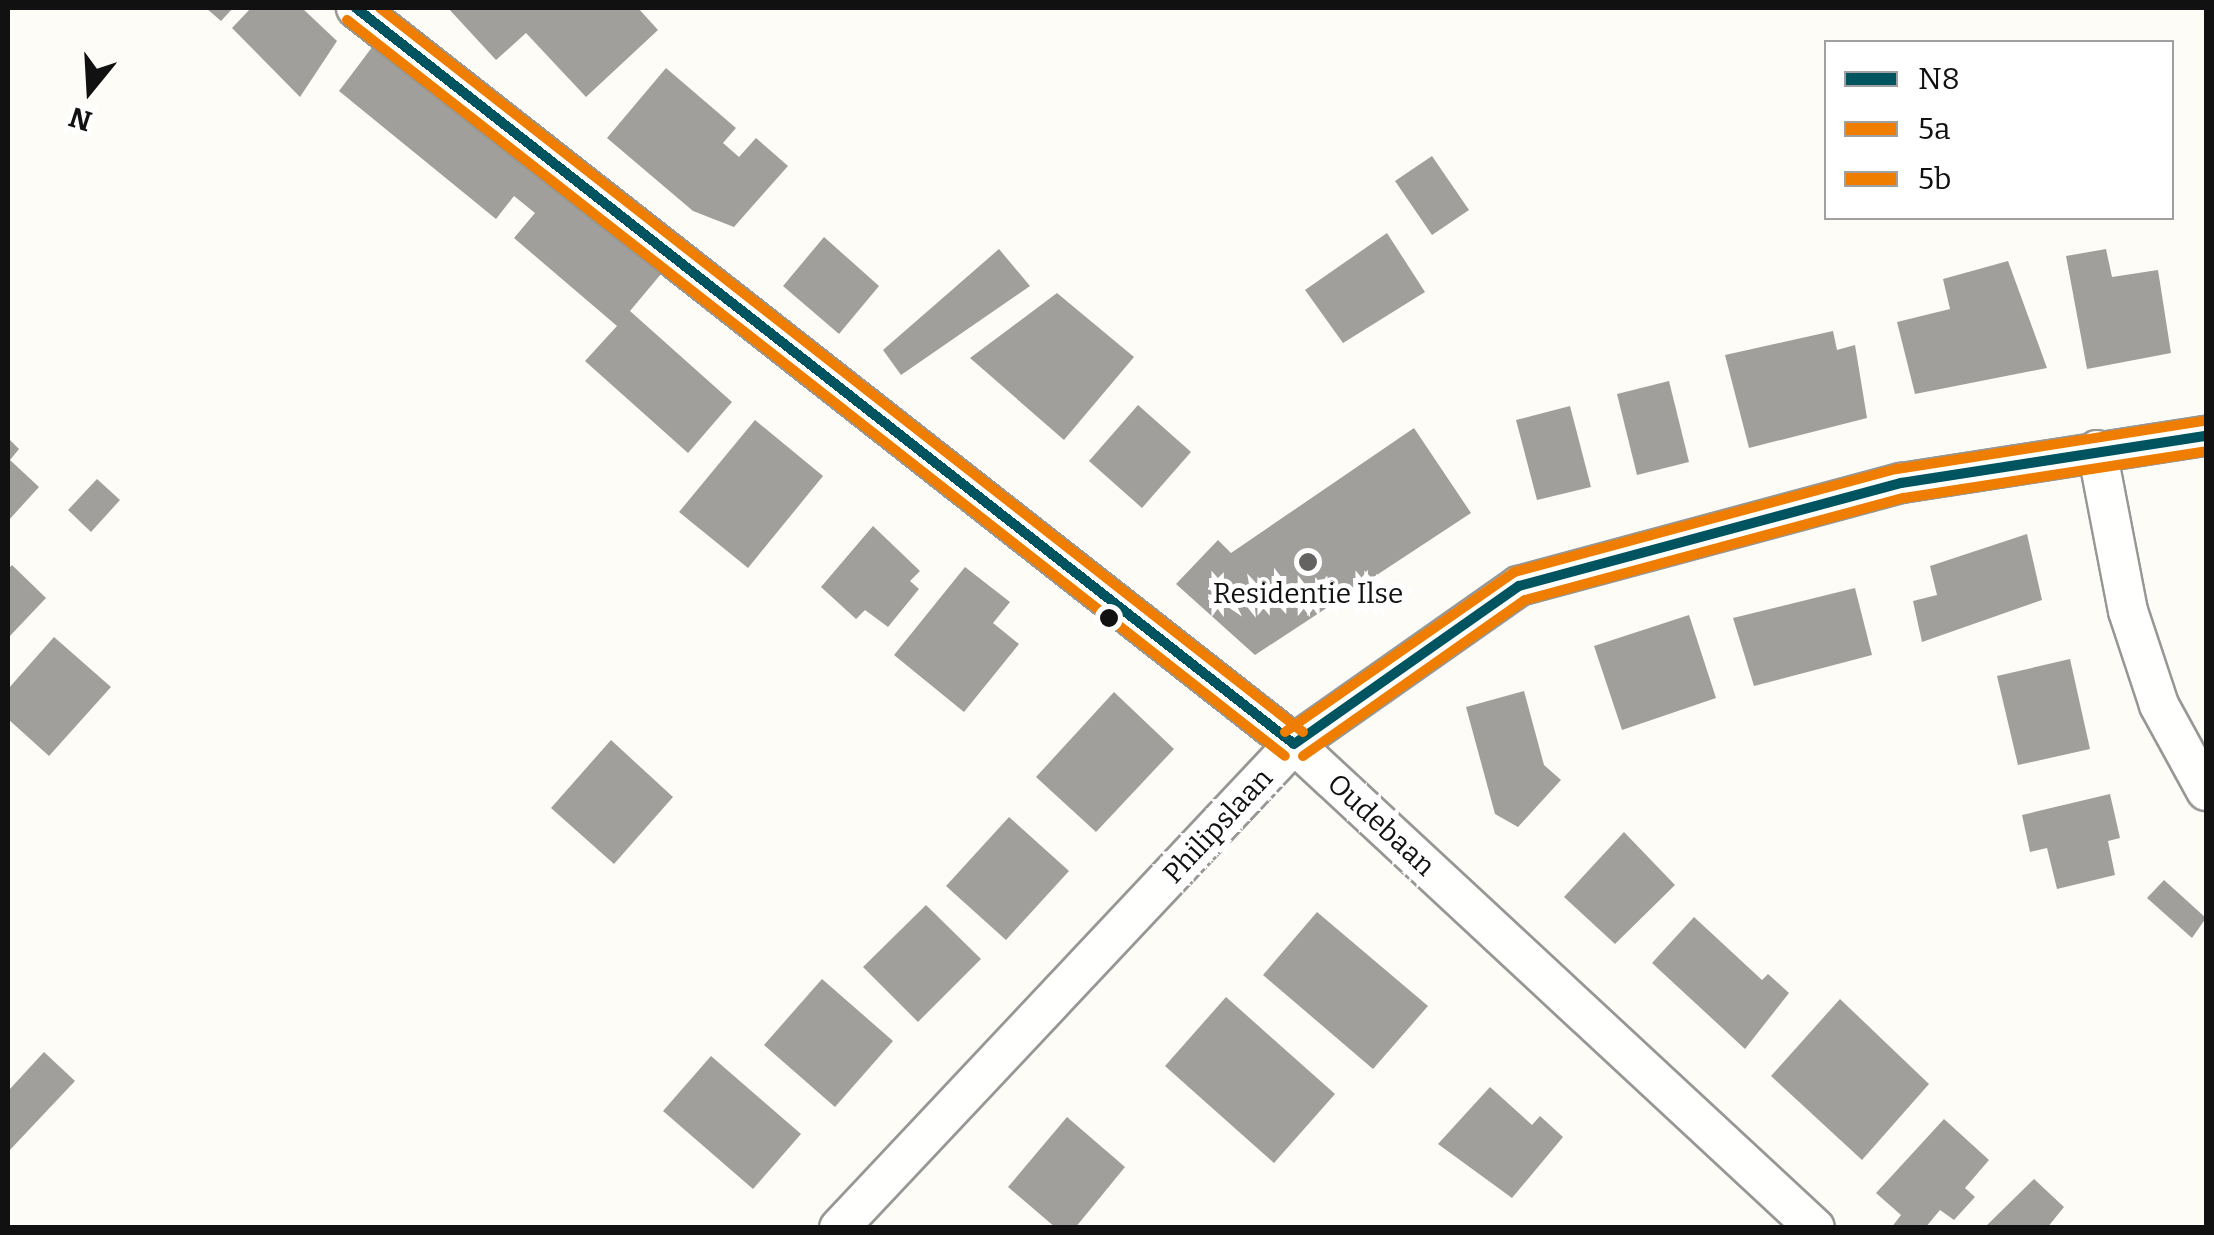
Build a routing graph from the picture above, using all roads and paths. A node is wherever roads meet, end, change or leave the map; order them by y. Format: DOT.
graph roads {
  1 [pos="372,12"];
  2 [pos="2206,436"];
  3 [pos="2097,450"];
  4 [pos="1294,744"];
  5 [pos="2206,791"];
  6 [pos="839,1228"];
  7 [pos="1815,1228"];
  1 -- 4 [label="street, Oudebaan"];
  2 -- 3 [label="street, Philipslaan"];
  3 -- 4 [label="street, Philipslaan"];
  3 -- 5 [label="street"];
  4 -- 6 [label="street, Philipslaan"];
  4 -- 7 [label="street, Oudebaan"];
}
